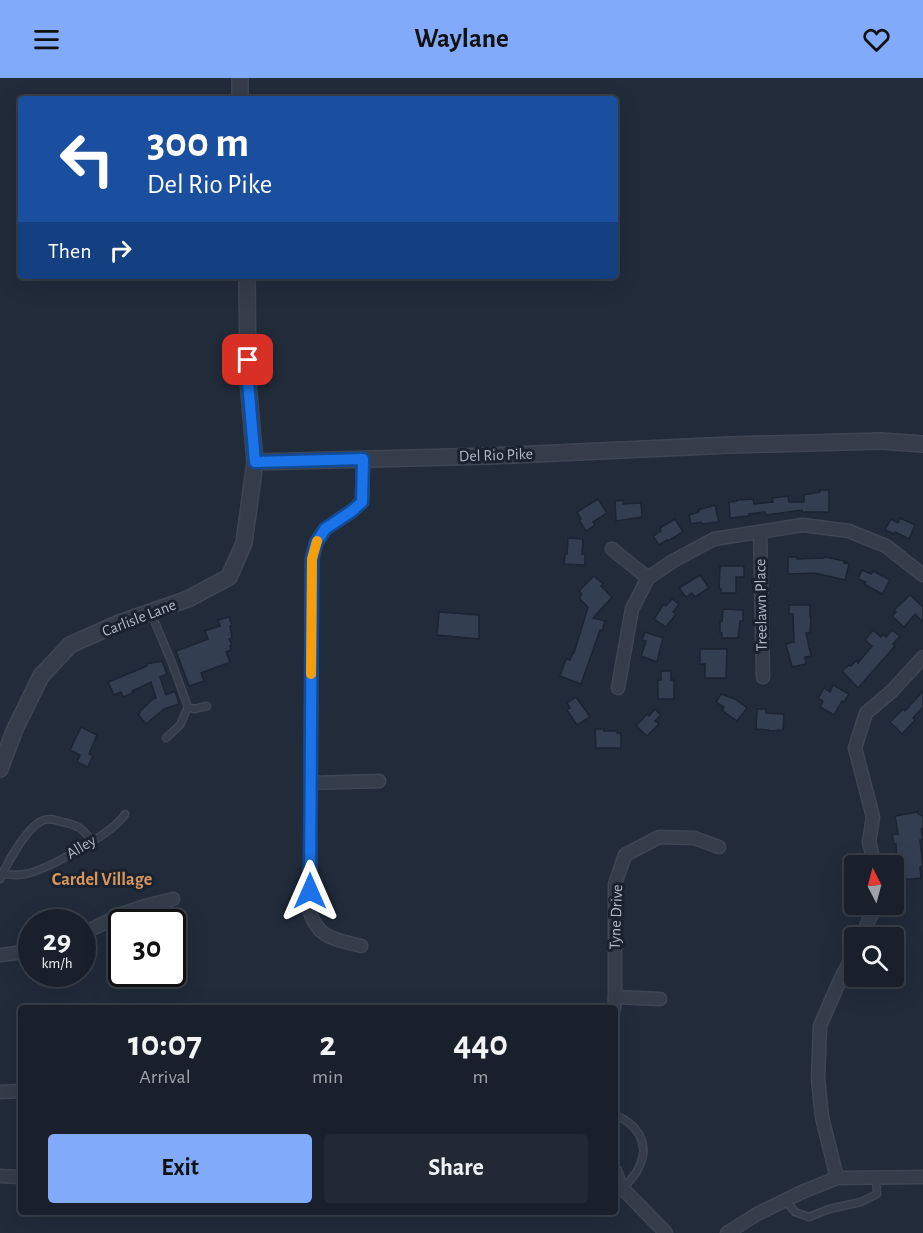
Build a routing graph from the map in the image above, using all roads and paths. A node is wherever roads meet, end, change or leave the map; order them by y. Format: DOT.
graph roads {
  1 [pos="240,78"];
  2 [pos="240,96"];
  3 [pos="247,279"];
  4 [pos="923,444"];
  5 [pos="363,459"];
  6 [pos="255,462"];
  7 [pos="760,532"];
  8 [pos="612,549"];
  9 [pos="923,575"];
  10 [pos="648,578"];
  11 [pos="151,612"];
  12 [pos="923,657"];
  13 [pos="762,677"];
  14 [pos="618,688"];
  15 [pos="207,706"];
  16 [pos="188,707"];
  17 [pos="166,738"];
  18 [pos="0,769"];
  19 [pos="379,781"];
  20 [pos="311,783"];
  21 [pos="125,814"];
  22 [pos="92,841"];
  23 [pos="719,847"];
  24 [pos="872,855"];
  25 [pos="1,876"];
  26 [pos="173,899"];
  27 [pos="96,927"];
  28 [pos="361,946"];
  29 [pos="18,953"];
  30 [pos="0,955"];
  31 [pos="844,972"];
  32 [pos="660,999"];
  33 [pos="615,1002"];
  34 [pos="18,1091"];
  35 [pos="0,1092"];
  36 [pos="618,1116"];
  37 [pos="0,1176"];
  38 [pos="18,1177"];
  39 [pos="876,1177"];
  40 [pos="923,1177"];
  41 [pos="618,1178"];
  42 [pos="837,1178"];
  43 [pos="623,1189"];
  44 [pos="785,1200"];
  45 [pos="666,1233"];
  46 [pos="728,1233"];
  1 -- 2 [label="street"];
  3 -- 6 [label="street"];
  4 -- 5 [label="street, Del Rio Pike"];
  5 -- 6 [label="street, Del Rio Pike"];
  5 -- 20 [label="street"];
  6 -- 11 [label="street, Carlisle Lane"];
  7 -- 9 [label="street"];
  7 -- 10 [label="street"];
  7 -- 13 [label="street, Treelawn Place"];
  8 -- 10 [label="street"];
  10 -- 14 [label="street"];
  11 -- 16 [label="lane"];
  11 -- 18 [label="street, Carlisle Lane"];
  12 -- 24 [label="street"];
  15 -- 16 [label="lane"];
  16 -- 17 [label="lane"];
  19 -- 20 [label="street"];
  20 -- 28 [label="street"];
  21 -- 22 [label="lane, Alley"];
  22 -- 25 [label="lane, Alley"];
  22 -- 25 [label="lane"];
  23 -- 33 [label="street, Tyne Drive"];
  26 -- 27 [label="street"];
  29 -- 30 [label="street"];
  31 -- 42 [label="street"];
  32 -- 33 [label="street"];
  34 -- 35 [label="street"];
  36 -- 43 [label="lane"];
  37 -- 38 [label="street"];
  39 -- 40 [label="street"];
  39 -- 42 [label="street"];
  39 -- 44 [label="lane"];
  41 -- 43 [label="street"];
  42 -- 44 [label="street"];
  43 -- 45 [label="street"];
  44 -- 46 [label="street"];
}
